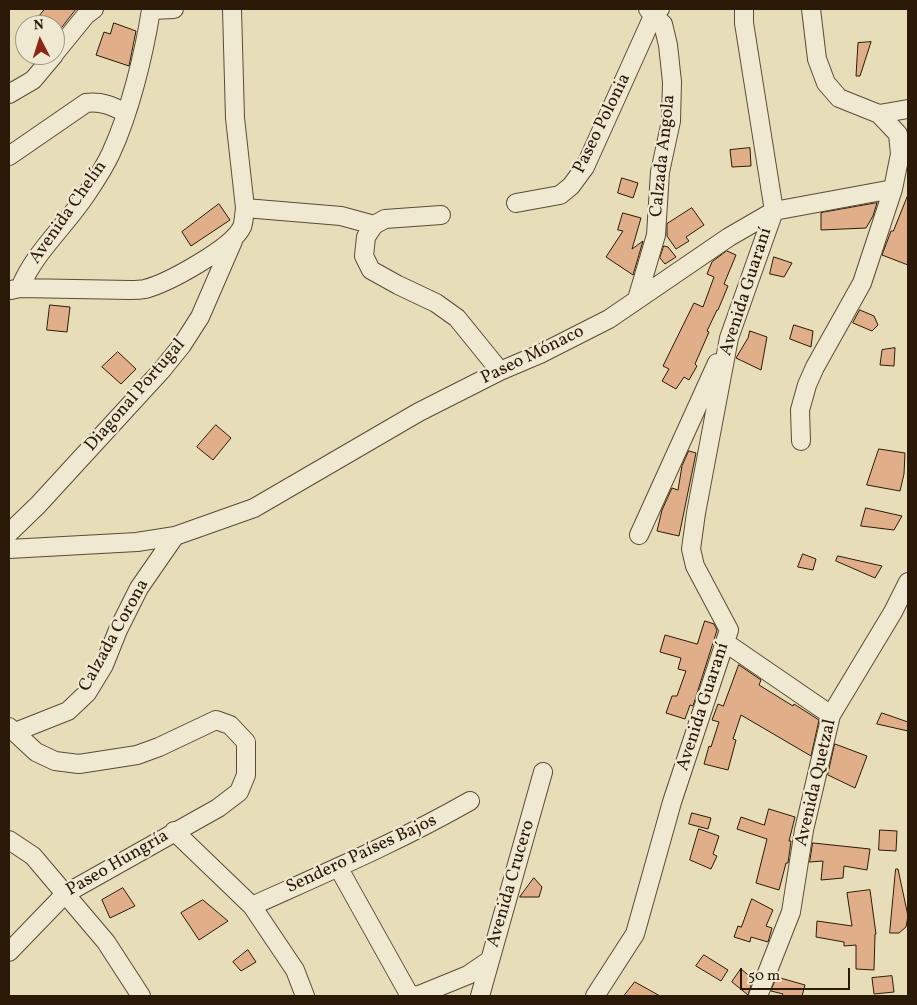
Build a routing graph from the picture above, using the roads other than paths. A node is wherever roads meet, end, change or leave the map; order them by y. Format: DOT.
graph roads {
  1 [pos="94,9"];
  2 [pos="151,9"];
  3 [pos="174,9"];
  4 [pos="232,9"];
  5 [pos="744,9"];
  6 [pos="811,9"];
  7 [pos="654,11"];
  8 [pos="65,41"];
  9 [pos="45,65"];
  10 [pos="9,94"];
  11 [pos="908,109"];
  12 [pos="126,113"];
  13 [pos="879,114"];
  14 [pos="9,156"];
  15 [pos="893,189"];
  16 [pos="516,203"];
  17 [pos="245,208"];
  18 [pos="774,211"];
  19 [pos="441,215"];
  20 [pos="374,225"];
  21 [pos="234,238"];
  22 [pos="15,290"];
  23 [pos="637,299"];
  24 [pos="729,338"];
  25 [pos="500,370"];
  26 [pos="801,441"];
  27 [pos="9,533"];
  28 [pos="639,535"];
  29 [pos="175,536"];
  30 [pos="9,549"];
  31 [pos="908,582"];
  32 [pos="726,643"];
  33 [pos="831,715"];
  34 [pos="12,729"];
  35 [pos="543,772"];
  36 [pos="470,801"];
  37 [pos="174,831"];
  38 [pos="9,840"];
  39 [pos="338,866"];
  40 [pos="65,894"];
  41 [pos="252,906"];
  42 [pos="9,952"];
  43 [pos="490,960"];
  44 [pos="141,996"];
  45 [pos="305,996"];
  46 [pos="410,996"];
  47 [pos="480,996"];
  48 [pos="596,996"];
  49 [pos="758,996"];
  1 -- 8 [label="street"];
  2 -- 3 [label="street"];
  2 -- 12 [label="street, Avenida Chelín"];
  4 -- 17 [label="street"];
  5 -- 18 [label="street"];
  6 -- 13 [label="street"];
  7 -- 16 [label="street, Paseo Polonia"];
  7 -- 23 [label="street, Calzada Angola"];
  9 -- 10 [label="street"];
  11 -- 13 [label="street"];
  12 -- 14 [label="street"];
  12 -- 22 [label="street, Avenida Chelín"];
  13 -- 15 [label="street"];
  15 -- 18 [label="street, Paseo Mónaco"];
  15 -- 26 [label="street"];
  17 -- 20 [label="street"];
  17 -- 21 [label="street"];
  18 -- 23 [label="street, Paseo Mónaco"];
  18 -- 24 [label="street, Avenida Guaraní"];
  19 -- 20 [label="street"];
  20 -- 25 [label="street"];
  21 -- 22 [label="street"];
  21 -- 27 [label="street, Diagonal Portugal"];
  23 -- 25 [label="street, Paseo Mónaco"];
  24 -- 28 [label="street"];
  24 -- 32 [label="street, Avenida Guaraní"];
  25 -- 29 [label="street, Paseo Mónaco"];
  29 -- 30 [label="street, Paseo Mónaco"];
  29 -- 34 [label="street, Calzada Corona"];
  31 -- 33 [label="street, Avenida Quetzal"];
  32 -- 33 [label="street"];
  32 -- 48 [label="street, Avenida Guaraní"];
  33 -- 49 [label="street, Avenida Quetzal"];
  34 -- 37 [label="street, Paseo Hungría"];
  35 -- 43 [label="street, Avenida Crucero"];
  36 -- 39 [label="street, Sendero Países Bajos"];
  37 -- 40 [label="street, Paseo Hungría"];
  37 -- 41 [label="street"];
  38 -- 40 [label="street"];
  39 -- 41 [label="street, Sendero Países Bajos"];
  39 -- 46 [label="street"];
  40 -- 42 [label="street, Paseo Hungría"];
  40 -- 44 [label="street"];
  41 -- 45 [label="street"];
  43 -- 46 [label="street"];
  43 -- 47 [label="street, Avenida Crucero"];
}
